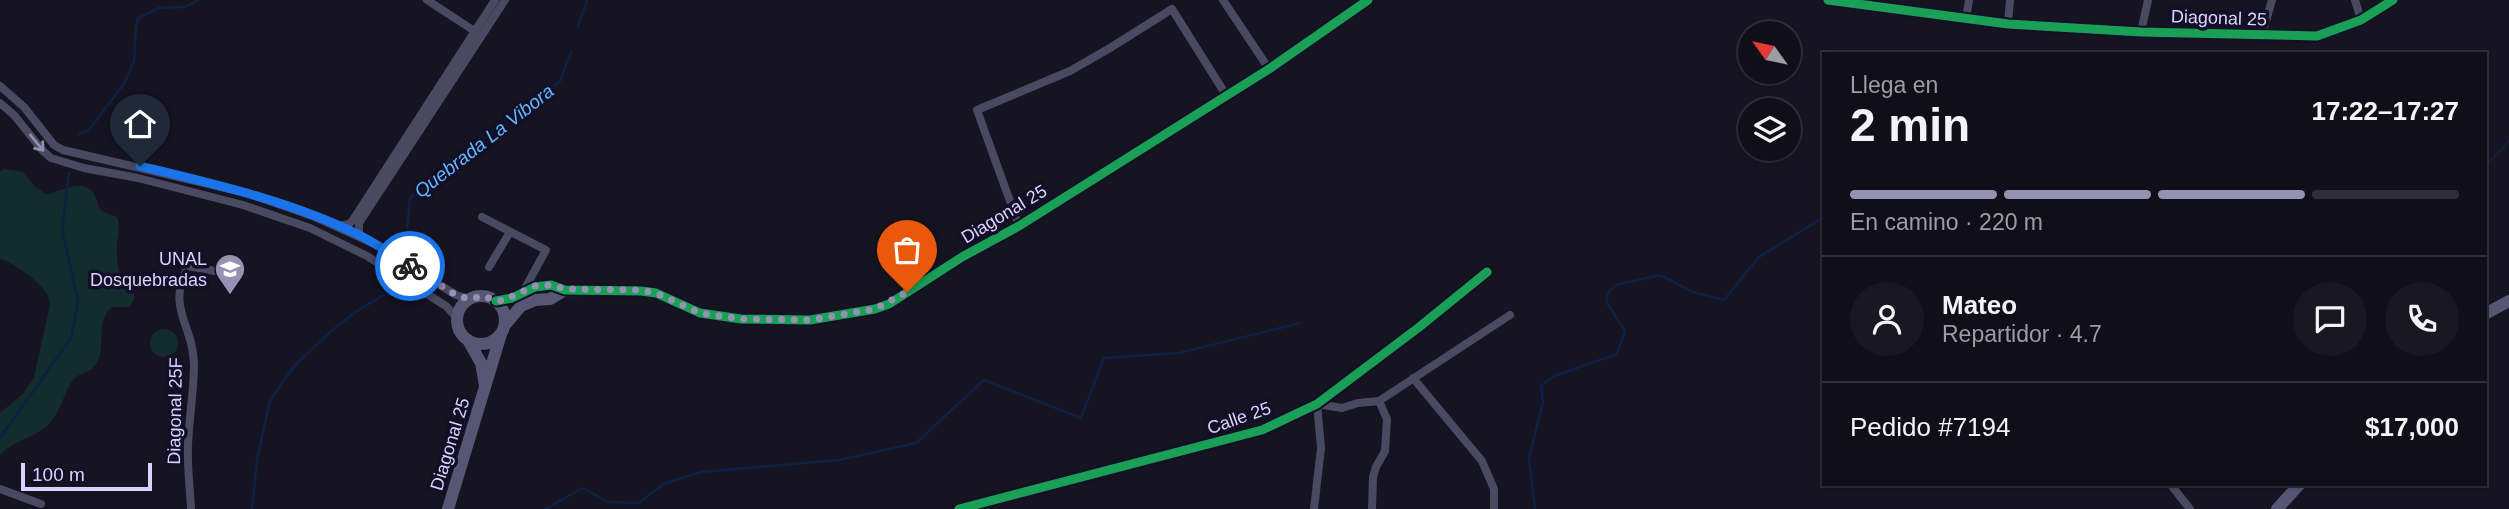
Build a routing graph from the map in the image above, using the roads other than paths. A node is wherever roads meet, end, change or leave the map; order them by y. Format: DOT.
graph roads {
  1 [pos="427,0"];
  2 [pos="495,0"];
  3 [pos="505,0"];
  4 [pos="1223,0"];
  5 [pos="1368,0"];
  6 [pos="1828,0"];
  7 [pos="1969,0"];
  8 [pos="2010,0"];
  9 [pos="2148,0"];
  10 [pos="2272,0"];
  11 [pos="2355,0"];
  12 [pos="2393,0"];
  13 [pos="1879,4"];
  14 [pos="1966,19"];
  15 [pos="2361,20"];
  16 [pos="2008,24"];
  17 [pos="2141,32"];
  18 [pos="478,34"];
  19 [pos="2262,35"];
  20 [pos="1269,69"];
  21 [pos="0,86"];
  22 [pos="1226,95"];
  23 [pos="0,103"];
  24 [pos="140,166"];
  25 [pos="138,178"];
  26 [pos="482,217"];
  27 [pos="339,226"];
  28 [pos="1020,226"];
  29 [pos="510,232"];
  30 [pos="359,235"];
  31 [pos="489,267"];
  32 [pos="220,272"];
  33 [pos="1488,272"];
  34 [pos="565,289"];
  35 [pos="522,293"];
  36 [pos="469,299"];
  37 [pos="496,301"];
  38 [pos="2509,301"];
  39 [pos="2487,313"];
  40 [pos="513,314"];
  41 [pos="1510,315"];
  42 [pos="457,318"];
  43 [pos="502,331"];
  44 [pos="468,340"];
  45 [pos="1413,378"];
  46 [pos="485,389"];
  47 [pos="1379,401"];
  48 [pos="1317,404"];
  49 [pos="2172,486"];
  50 [pos="2298,486"];
  51 [pos="0,489"];
  52 [pos="41,504"];
  53 [pos="191,509"];
  54 [pos="448,509"];
  55 [pos="959,509"];
  56 [pos="1314,509"];
  57 [pos="1372,509"];
  58 [pos="1494,509"];
  59 [pos="2190,509"];
  60 [pos="2277,509"];
  1 -- 18 [label="street"];
  2 -- 18 [label="street"];
  3 -- 18 [label="street"];
  4 -- 20 [label="street"];
  5 -- 20 [label="street, Diagonal 25"];
  6 -- 13 [label="street, Diagonal 25"];
  7 -- 14 [label="street"];
  8 -- 16 [label="street"];
  9 -- 17 [label="street"];
  10 -- 19 [label="street"];
  11 -- 15 [label="street"];
  12 -- 15 [label="street, Diagonal 25"];
  13 -- 14 [label="street, Diagonal 25"];
  14 -- 16 [label="street, Diagonal 25"];
  15 -- 19 [label="street, Diagonal 25"];
  16 -- 17 [label="street, Diagonal 25"];
  17 -- 19 [label="street, Diagonal 25"];
  18 -- 27 [label="street"];
  18 -- 30 [label="street"];
  20 -- 22 [label="street, Diagonal 25"];
  21 -- 24 [label="street"];
  22 -- 28 [label="street, Diagonal 25"];
  22 -- 28 [label="street"];
  23 -- 25 [label="street, one-way"];
  24 -- 25 [label="street"];
  24 -- 27 [label="street"];
  25 -- 42 [label="street"];
  26 -- 29 [label="street"];
  27 -- 30 [label="street"];
  28 -- 34 [label="street, Diagonal 25"];
  29 -- 31 [label="street"];
  29 -- 35 [label="street"];
  30 -- 36 [label="street"];
  32 -- 53 [label="street, Diagonal 25F"];
  33 -- 48 [label="street, Calle 25"];
  34 -- 35 [label="street, Diagonal 25"];
  34 -- 40 [label="street, Diagonal 25"];
  35 -- 37 [label="street, Diagonal 25"];
  35 -- 40 [label="street"];
  36 -- 37 [label="street"];
  36 -- 42 [label="street"];
  37 -- 43 [label="street"];
  38 -- 39 [label="street"];
  40 -- 43 [label="street, Diagonal 25"];
  41 -- 45 [label="street"];
  42 -- 44 [label="street"];
  43 -- 44 [label="street"];
  43 -- 46 [label="street, Diagonal 25"];
  44 -- 46 [label="street, Diagonal 25"];
  45 -- 47 [label="street"];
  45 -- 58 [label="street"];
  46 -- 54 [label="street, Diagonal 25"];
  47 -- 48 [label="street"];
  47 -- 57 [label="street"];
  48 -- 55 [label="street, Calle 25"];
  48 -- 56 [label="street"];
  49 -- 59 [label="street"];
  50 -- 60 [label="street"];
  51 -- 52 [label="street"];
}
